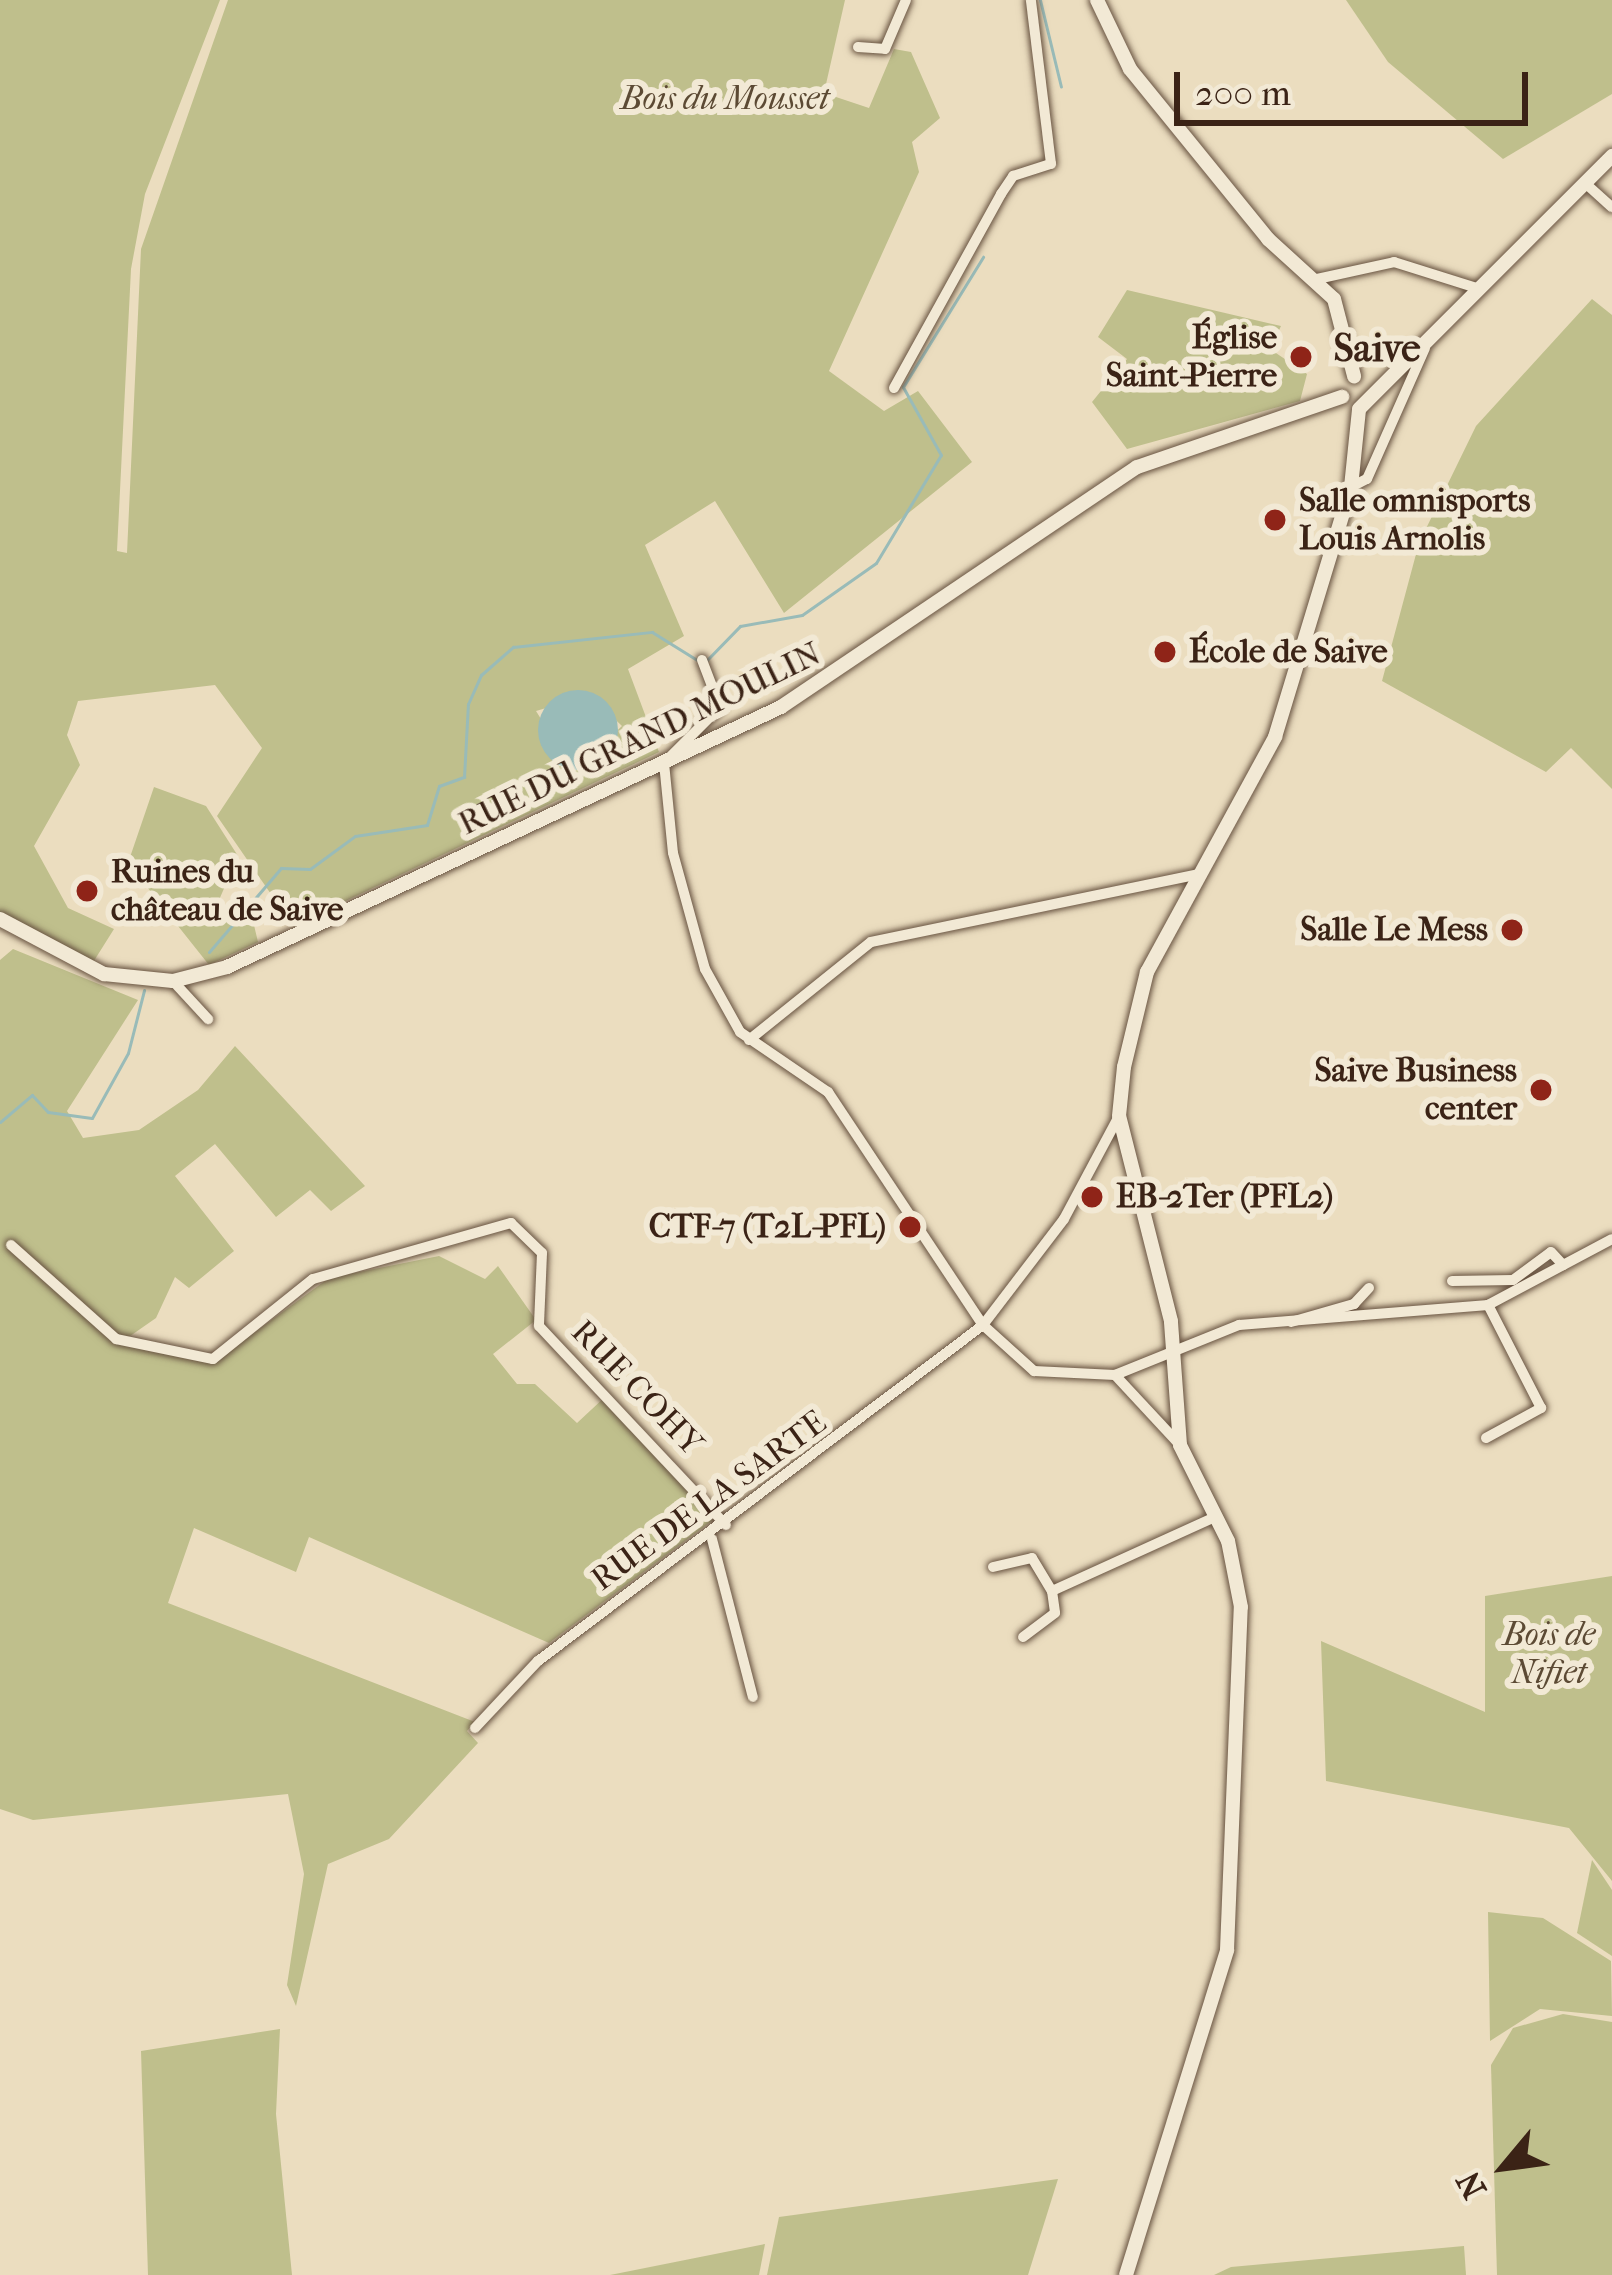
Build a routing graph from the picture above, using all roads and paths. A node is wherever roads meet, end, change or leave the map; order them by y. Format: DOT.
graph roads {
  1 [pos="906,0"];
  2 [pos="1031,0"];
  3 [pos="1097,0"];
  4 [pos="859,47"];
  5 [pos="1612,156"];
  6 [pos="1585,183"];
  7 [pos="1612,207"];
  8 [pos="1317,279"];
  9 [pos="1480,290"];
  10 [pos="1425,348"];
  11 [pos="1354,376"];
  12 [pos="894,388"];
  13 [pos="1372,388"];
  14 [pos="1342,397"];
  15 [pos="1359,409"];
  16 [pos="1351,487"];
  17 [pos="703,663"];
  18 [pos="664,764"];
  19 [pos="1198,874"];
  20 [pos="0,919"];
  21 [pos="173,981"];
  22 [pos="208,1019"];
  23 [pos="748,1040"];
  24 [pos="1119,1116"];
  25 [pos="1612,1239"];
  26 [pos="11,1245"];
  27 [pos="1563,1265"];
  28 [pos="1452,1281"];
  29 [pos="1369,1288"];
  30 [pos="1488,1305"];
  31 [pos="983,1324"];
  32 [pos="1288,1324"];
  33 [pos="1174,1345"];
  34 [pos="1114,1375"];
  35 [pos="1486,1438"];
  36 [pos="1180,1444"];
  37 [pos="1214,1516"];
  38 [pos="726,1525"];
  39 [pos="712,1539"];
  40 [pos="993,1567"];
  41 [pos="1052,1591"];
  42 [pos="1023,1637"];
  43 [pos="753,1696"];
  44 [pos="475,1728"];
  45 [pos="1126,2275"];
  1 -- 4 [label="street"];
  2 -- 12 [label="street"];
  3 -- 8 [label="street"];
  5 -- 6 [label="street"];
  6 -- 7 [label="street"];
  6 -- 9 [label="street"];
  8 -- 9 [label="street"];
  8 -- 11 [label="street"];
  9 -- 10 [label="street"];
  10 -- 13 [label="street"];
  10 -- 16 [label="street"];
  11 -- 13 [label="street"];
  11 -- 14 [label="street"];
  13 -- 15 [label="street"];
  14 -- 15 [label="street"];
  14 -- 18 [label="street, RUE DU GRAND MOULIN"];
  15 -- 16 [label="street"];
  16 -- 19 [label="street"];
  17 -- 18 [label="street"];
  18 -- 21 [label="street, RUE DU GRAND MOULIN"];
  18 -- 23 [label="street"];
  19 -- 23 [label="street"];
  19 -- 24 [label="street"];
  20 -- 21 [label="street, RUE DU GRAND MOULIN"];
  21 -- 22 [label="street"];
  23 -- 31 [label="street"];
  24 -- 31 [label="street, RUE DE LA SARTE"];
  24 -- 33 [label="street"];
  25 -- 27 [label="street"];
  26 -- 38 [label="street, RUE COHY"];
  27 -- 28 [label="street"];
  27 -- 30 [label="street"];
  29 -- 32 [label="street"];
  30 -- 32 [label="street"];
  30 -- 35 [label="street"];
  31 -- 34 [label="street"];
  31 -- 38 [label="street, RUE DE LA SARTE"];
  32 -- 33 [label="street"];
  33 -- 34 [label="street"];
  33 -- 36 [label="street"];
  34 -- 36 [label="street"];
  36 -- 37 [label="street"];
  37 -- 41 [label="street"];
  37 -- 45 [label="street"];
  38 -- 39 [label="street, RUE DE LA SARTE"];
  39 -- 43 [label="street"];
  39 -- 44 [label="street, RUE DE LA SARTE"];
  40 -- 41 [label="street"];
  41 -- 42 [label="street"];
}
